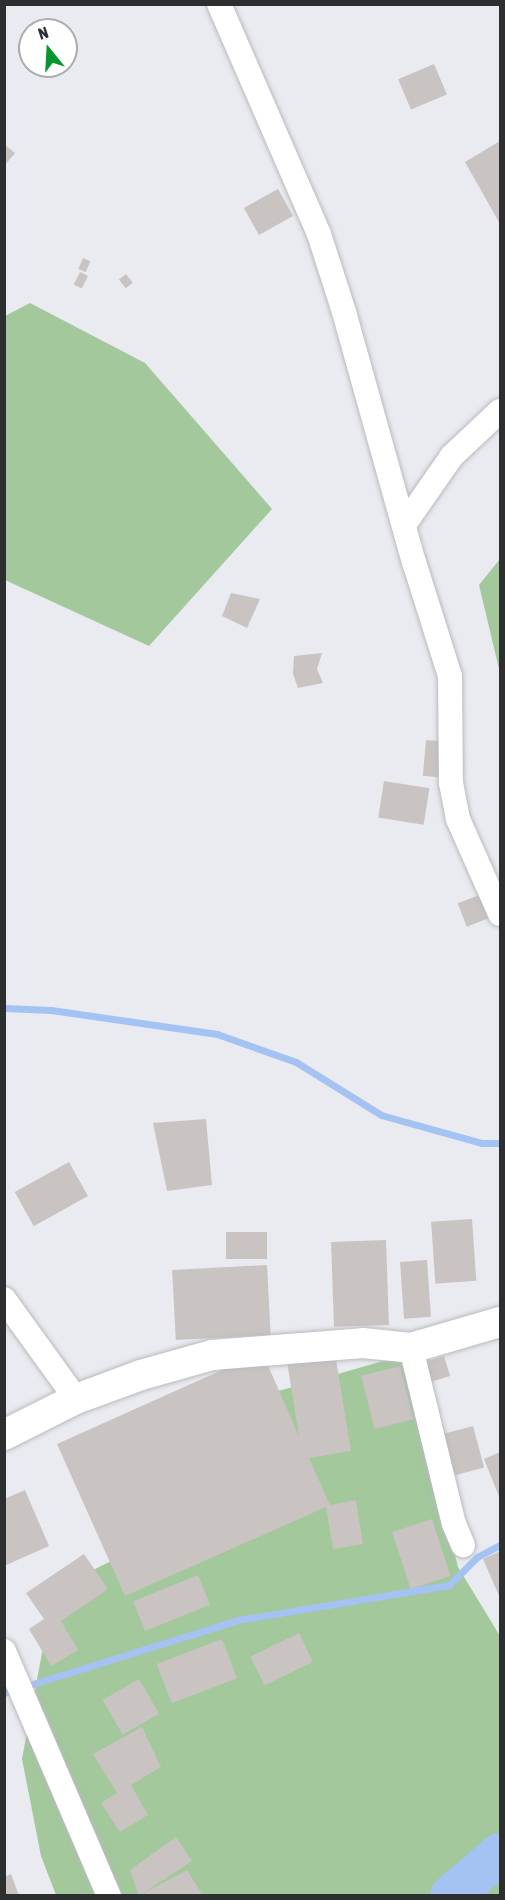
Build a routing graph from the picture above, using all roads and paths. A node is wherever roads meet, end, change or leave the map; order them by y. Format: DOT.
graph roads {
  1 [pos="219,4"];
  2 [pos="501,411"];
  3 [pos="404,525"];
  4 [pos="501,914"];
  5 [pos="4,1299"];
  6 [pos="501,1322"];
  7 [pos="411,1348"];
  8 [pos="76,1399"];
  9 [pos="4,1435"];
  10 [pos="463,1545"];
  11 [pos="4,1651"];
  12 [pos="110,1896"];
  1 -- 3 [label="street"];
  2 -- 3 [label="street"];
  3 -- 4 [label="street"];
  5 -- 8 [label="street"];
  6 -- 7 [label="street"];
  7 -- 8 [label="street"];
  7 -- 10 [label="street"];
  8 -- 9 [label="street"];
  11 -- 12 [label="street"];
}
